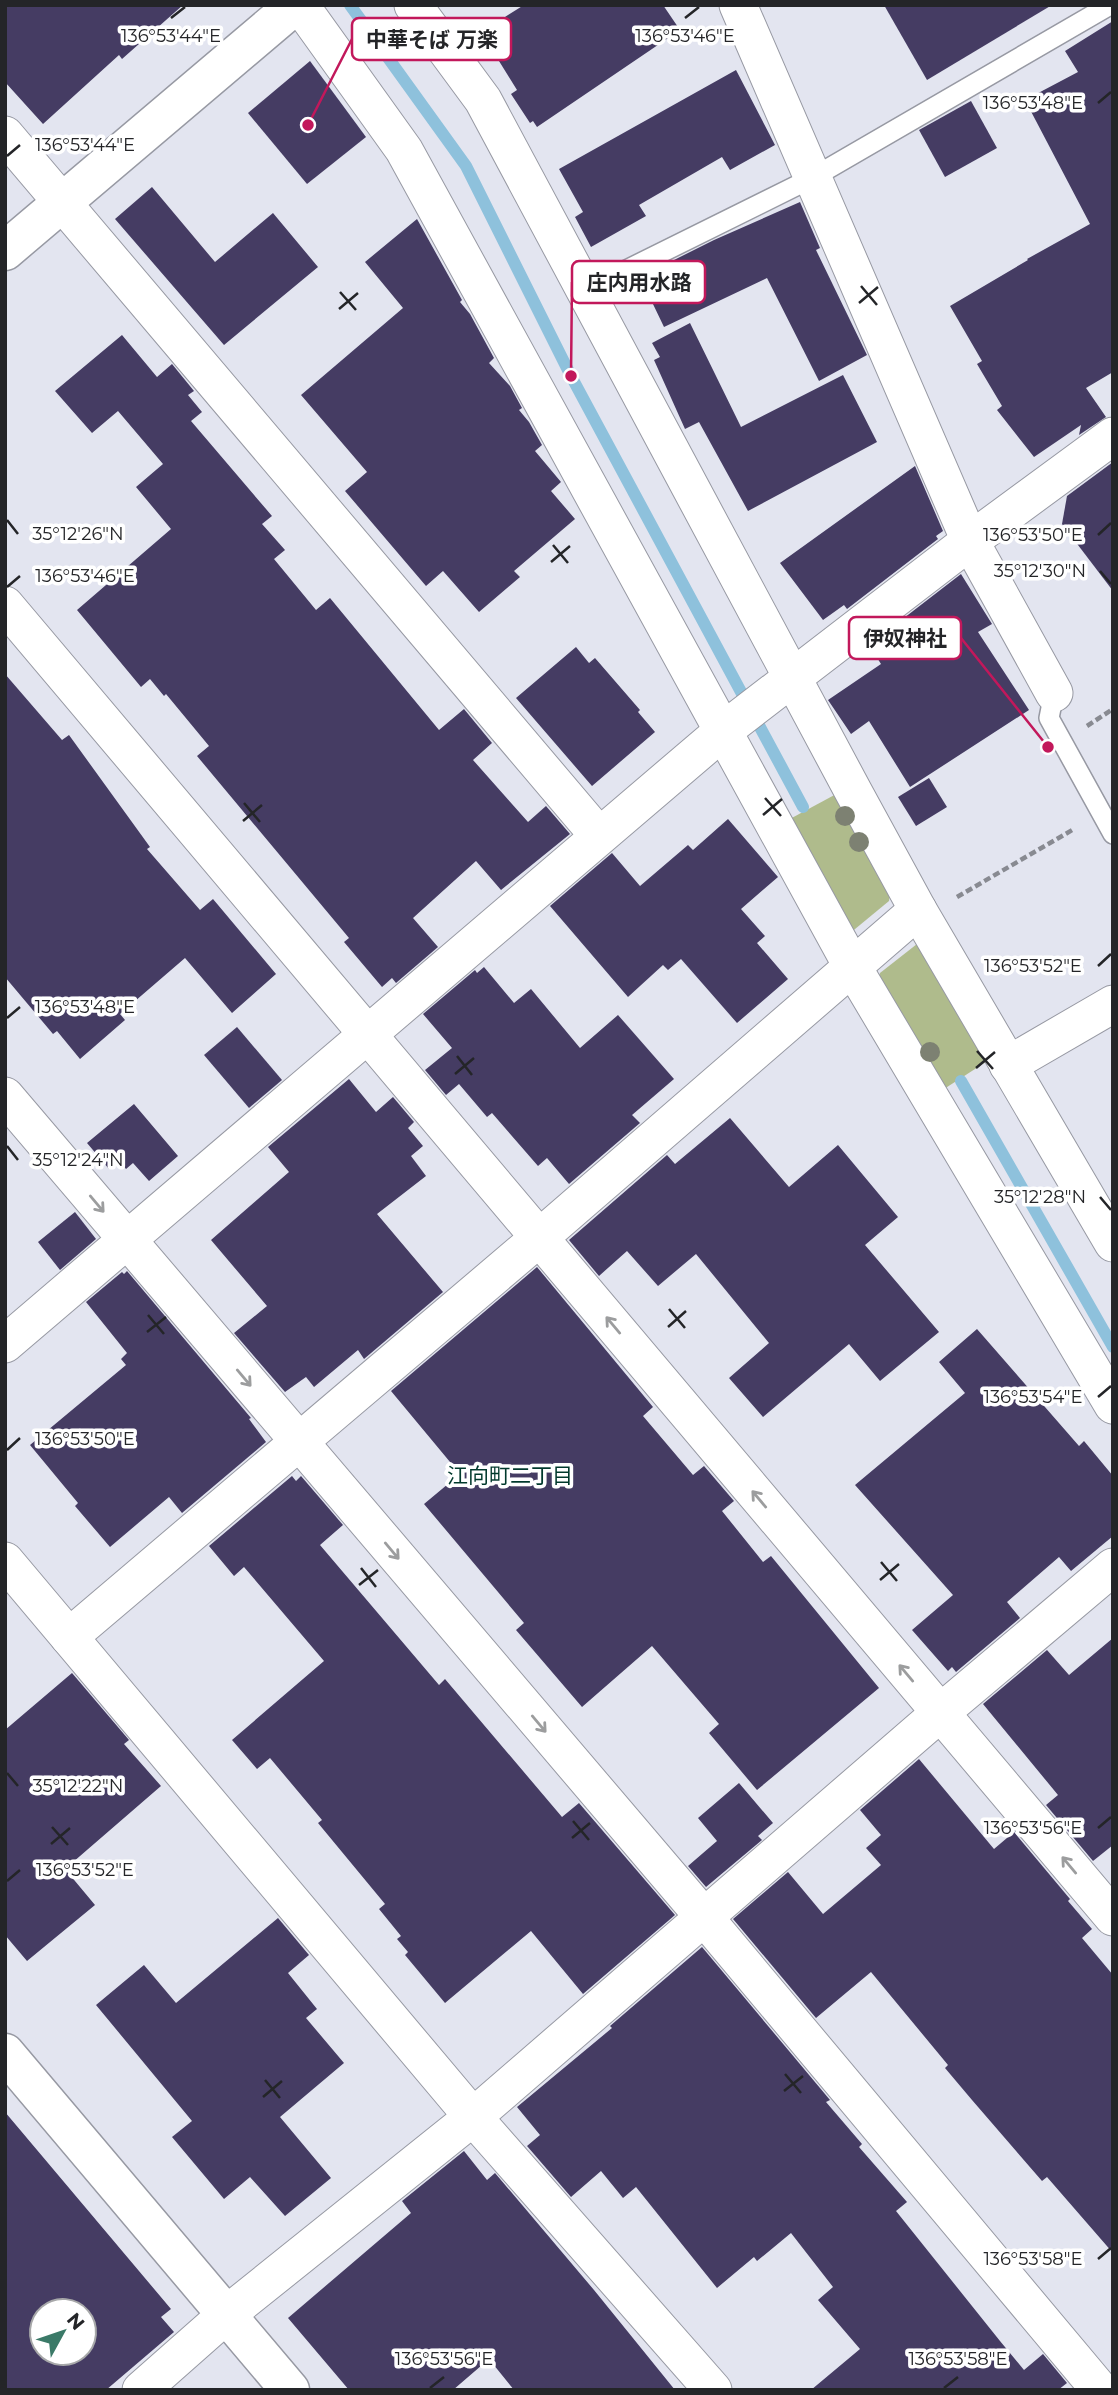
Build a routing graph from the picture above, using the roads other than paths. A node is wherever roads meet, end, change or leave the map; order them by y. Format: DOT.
graph roads {
  1 [pos="297,5"];
  2 [pos="413,5"];
  3 [pos="738,5"];
  4 [pos="1110,5"];
  5 [pos="5,135"];
  6 [pos="812,178"];
  7 [pos="62,202"];
  8 [pos="5,251"];
  9 [pos="584,291"];
  10 [pos="1113,436"];
  11 [pos="970,541"];
  12 [pos="5,605"];
  13 [pos="792,677"];
  14 [pos="1054,694"];
  15 [pos="723,731"];
  16 [pos="1113,834"];
  17 [pos="599,836"];
  18 [pos="918,910"];
  19 [pos="852,966"];
  20 [pos="1113,1004"];
  21 [pos="367,1035"];
  22 [pos="1008,1065"];
  23 [pos="5,1096"];
  24 [pos="539,1238"];
  25 [pos="127,1240"];
  26 [pos="1113,1244"];
  27 [pos="5,1344"];
  28 [pos="1113,1405"];
  29 [pos="299,1442"];
  30 [pos="5,1561"];
  31 [pos="1113,1567"];
  32 [pos="69,1637"];
  33 [pos="940,1713"];
  34 [pos="704,1917"];
  35 [pos="1113,1917"];
  36 [pos="5,2053"];
  37 [pos="472,2117"];
  38 [pos="226,2315"];
  39 [pos="141,2390"];
  40 [pos="290,2390"];
  41 [pos="713,2390"];
  42 [pos="1100,2390"];
  1 -- 7 [label="street"];
  1 -- 15 [label="street"];
  2 -- 9 [label="street"];
  3 -- 6 [label="street"];
  4 -- 6 [label="lane"];
  5 -- 7 [label="street"];
  6 -- 9 [label="lane"];
  6 -- 11 [label="street"];
  7 -- 8 [label="street"];
  7 -- 17 [label="street"];
  9 -- 13 [label="street"];
  10 -- 11 [label="street"];
  11 -- 13 [label="street"];
  11 -- 14 [label="street"];
  12 -- 21 [label="street"];
  13 -- 15 [label="street"];
  13 -- 18 [label="street"];
  14 -- 16 [label="lane"];
  15 -- 17 [label="street"];
  15 -- 19 [label="street"];
  17 -- 21 [label="street"];
  18 -- 19 [label="street"];
  18 -- 22 [label="street"];
  19 -- 24 [label="street"];
  19 -- 28 [label="street"];
  20 -- 22 [label="street"];
  21 -- 24 [label="street"];
  21 -- 25 [label="street"];
  22 -- 26 [label="street"];
  23 -- 25 [label="street, one-way"];
  24 -- 29 [label="street"];
  33 -- 24 [label="street, one-way"];
  25 -- 27 [label="street"];
  25 -- 29 [label="street, one-way"];
  29 -- 32 [label="street"];
  29 -- 34 [label="street, one-way"];
  30 -- 32 [label="street"];
  31 -- 33 [label="street"];
  32 -- 37 [label="street"];
  33 -- 34 [label="street"];
  35 -- 33 [label="street, one-way"];
  34 -- 37 [label="street"];
  34 -- 42 [label="street"];
  36 -- 38 [label="street"];
  37 -- 38 [label="street"];
  37 -- 41 [label="street"];
  38 -- 39 [label="street"];
  38 -- 40 [label="street"];
}
